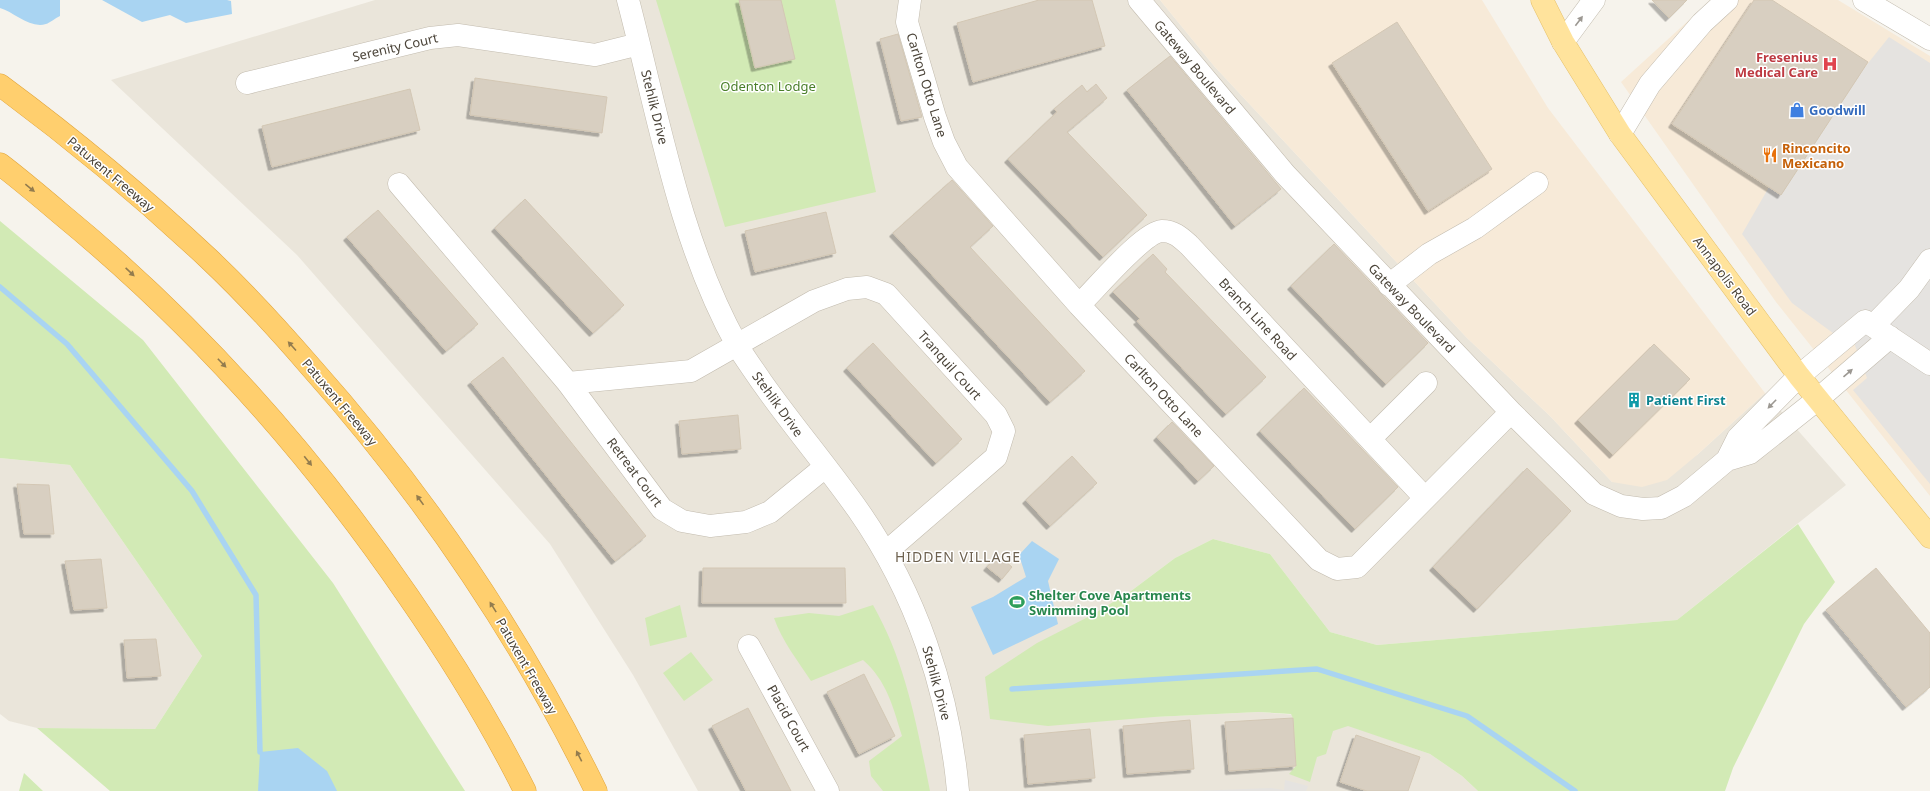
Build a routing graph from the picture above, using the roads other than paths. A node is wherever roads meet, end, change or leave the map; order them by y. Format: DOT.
graph roads {
  1 [pos="628,0"];
  2 [pos="910,0"];
  3 [pos="1139,0"];
  4 [pos="1542,0"];
  5 [pos="1594,0"];
  6 [pos="1727,0"];
  7 [pos="1878,3"];
  8 [pos="1930,39"];
  9 [pos="1563,42"];
  10 [pos="639,44"];
  11 [pos="247,83"];
  12 [pos="0,85"];
  13 [pos="1620,134"];
  14 [pos="0,164"];
  15 [pos="1537,183"];
  16 [pos="399,184"];
  17 [pos="1930,260"];
  18 [pos="1389,285"];
  19 [pos="1080,305"];
  20 [pos="1865,321"];
  21 [pos="1890,337"];
  22 [pos="737,346"];
  23 [pos="1930,364"];
  24 [pos="1799,376"];
  25 [pos="568,383"];
  26 [pos="1426,383"];
  27 [pos="1818,399"];
  28 [pos="1511,412"];
  29 [pos="1370,439"];
  30 [pos="1727,460"];
  31 [pos="826,467"];
  32 [pos="1426,498"];
  33 [pos="1930,537"];
  34 [pos="885,553"];
  35 [pos="749,646"];
  36 [pos="525,791"];
  37 [pos="596,791"];
  38 [pos="828,791"];
  39 [pos="958,791"];
  1 -- 10 [label="street, Stehlik Drive"];
  2 -- 19 [label="street, Carlton Otto Lane"];
  3 -- 18 [label="street, Gateway Boulevard"];
  4 -- 9 [label="main road, Annapolis Road"];
  9 -- 5 [label="street, one-way"];
  6 -- 13 [label="street"];
  7 -- 8 [label="street"];
  9 -- 13 [label="main road, Annapolis Road"];
  10 -- 11 [label="street, Serenity Court"];
  10 -- 22 [label="street, Stehlik Drive"];
  37 -- 12 [label="highway, Patuxent Freeway, one-way"];
  13 -- 24 [label="main road, Annapolis Road"];
  14 -- 36 [label="highway, one-way"];
  15 -- 18 [label="street"];
  16 -- 25 [label="street, Retreat Court"];
  17 -- 21 [label="street"];
  18 -- 28 [label="street, Gateway Boulevard"];
  19 -- 29 [label="street, Branch Line Road"];
  19 -- 32 [label="street, Carlton Otto Lane"];
  20 -- 24 [label="street, Gateway Boulevard"];
  21 -- 23 [label="street"];
  27 -- 21 [label="street, Gateway Boulevard, one-way"];
  22 -- 25 [label="street"];
  22 -- 31 [label="street, Stehlik Drive"];
  22 -- 34 [label="street, Tranquil Court"];
  24 -- 27 [label="main road, Annapolis Road"];
  24 -- 30 [label="street, Gateway Boulevard, one-way"];
  25 -- 31 [label="street, Retreat Court"];
  26 -- 29 [label="street"];
  27 -- 30 [label="street, Gateway Boulevard"];
  27 -- 33 [label="main road, Annapolis Road"];
  28 -- 30 [label="street, Gateway Boulevard"];
  28 -- 32 [label="street, Carlton Otto Lane"];
  29 -- 32 [label="street, Branch Line Road"];
  31 -- 34 [label="street, Stehlik Drive"];
  34 -- 39 [label="street, Stehlik Drive"];
  35 -- 38 [label="street, Placid Court"];
}
